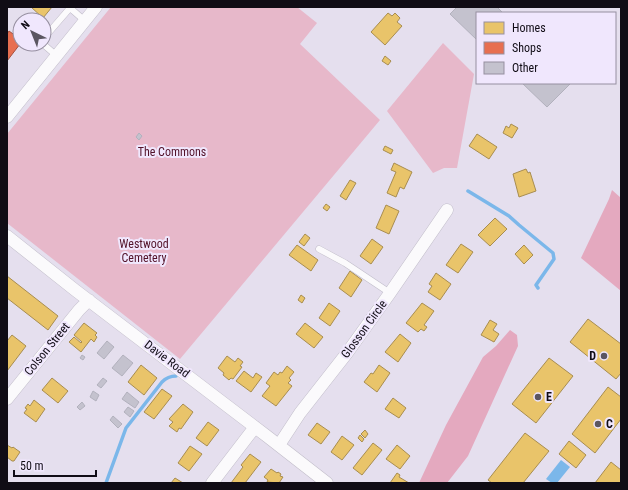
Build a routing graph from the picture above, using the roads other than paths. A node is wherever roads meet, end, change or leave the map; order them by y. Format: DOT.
graph roads {
  1 [pos="96,7"];
  2 [pos="69,8"];
  3 [pos="85,22"];
  4 [pos="52,28"];
  5 [pos="52,52"];
  6 [pos="57,56"];
  7 [pos="7,117"];
  8 [pos="447,210"];
  9 [pos="7,236"];
  10 [pos="319,249"];
  11 [pos="390,293"];
  12 [pos="89,300"];
  13 [pos="7,399"];
  14 [pos="255,427"];
  15 [pos="279,445"];
  16 [pos="212,483"];
  17 [pos="327,483"];
  1 -- 3 [label="street"];
  2 -- 3 [label="lane"];
  2 -- 4 [label="lane"];
  3 -- 6 [label="street"];
  5 -- 6 [label="lane"];
  6 -- 7 [label="street"];
  8 -- 11 [label="street, Glosson Circle"];
  9 -- 12 [label="street, Davie Road"];
  10 -- 11 [label="lane"];
  11 -- 15 [label="street, Glosson Circle"];
  12 -- 13 [label="street, Colson Street"];
  12 -- 14 [label="street, Davie Road"];
  14 -- 15 [label="street, Davie Road"];
  14 -- 16 [label="street"];
  15 -- 17 [label="street, Davie Road"];
}
